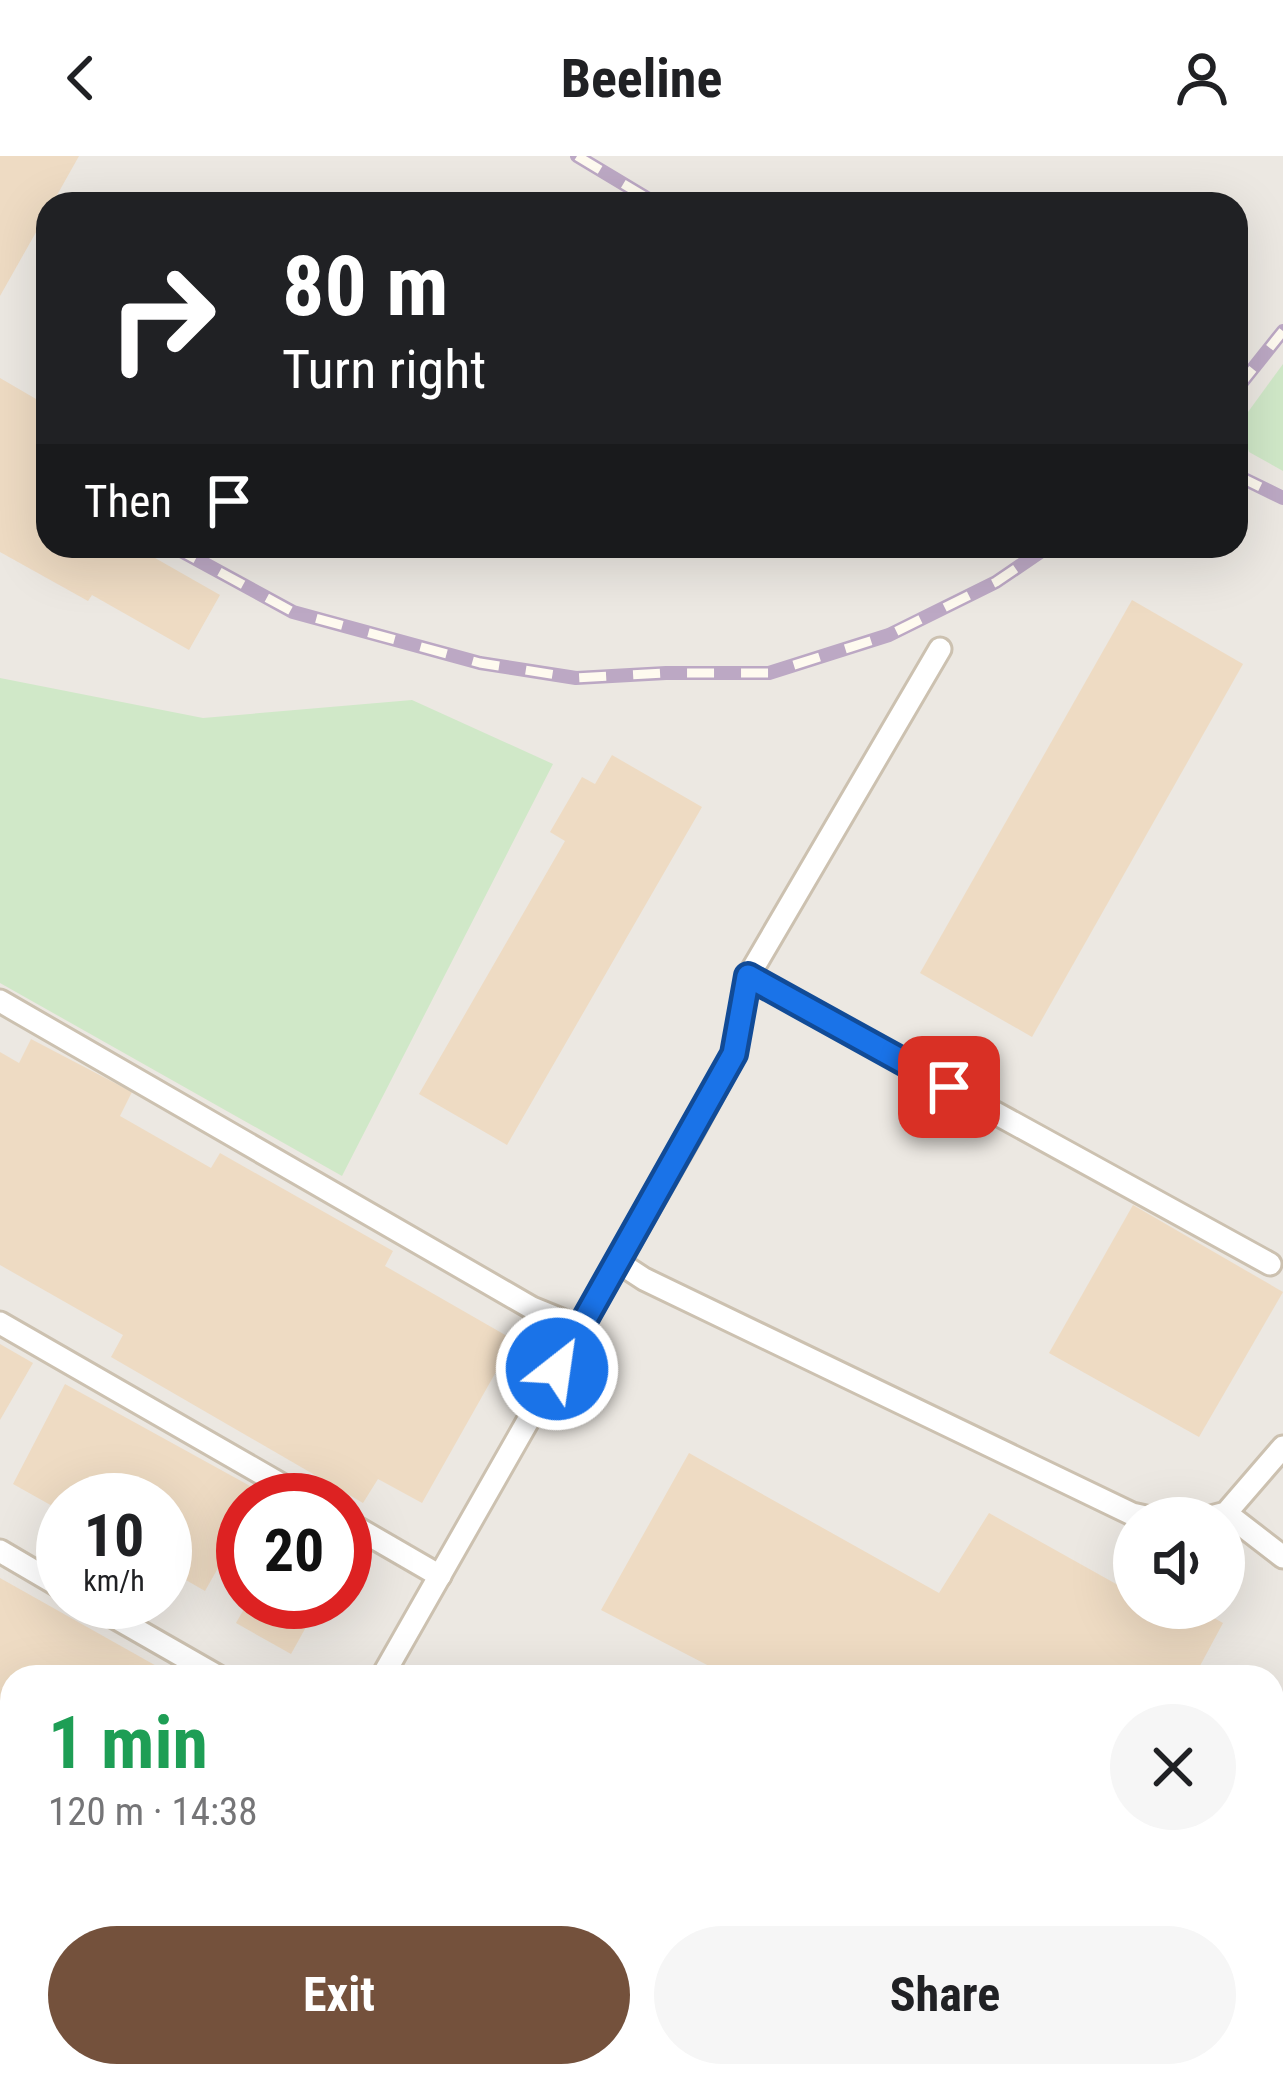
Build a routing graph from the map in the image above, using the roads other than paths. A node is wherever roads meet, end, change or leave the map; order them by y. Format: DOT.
graph roads {
  1 [pos="940,649"];
  2 [pos="748,976"];
  3 [pos="0,1001"];
  4 [pos="618,1262"];
  5 [pos="1270,1264"];
  6 [pos="0,1323"];
  7 [pos="581,1328"];
  8 [pos="1283,1447"];
  9 [pos="261,1473"];
  10 [pos="1234,1497"];
  11 [pos="1113,1505"];
  12 [pos="1245,1533"];
  13 [pos="372,1537"];
  14 [pos="0,1551"];
  15 [pos="1283,1557"];
  16 [pos="36,1572"];
  17 [pos="440,1576"];
  18 [pos="135,1629"];
  19 [pos="198,1665"];
  20 [pos="389,1665"];
  1 -- 2 [label="lane"];
  2 -- 4 [label="lane"];
  2 -- 5 [label="lane"];
  3 -- 7 [label="lane"];
  4 -- 7 [label="lane"];
  4 -- 11 [label="lane"];
  6 -- 9 [label="lane"];
  7 -- 17 [label="lane"];
  8 -- 10 [label="lane"];
  12 -- 15 [label="lane"];
  13 -- 17 [label="lane"];
  14 -- 16 [label="lane"];
  17 -- 20 [label="lane"];
  18 -- 19 [label="lane"];
}
